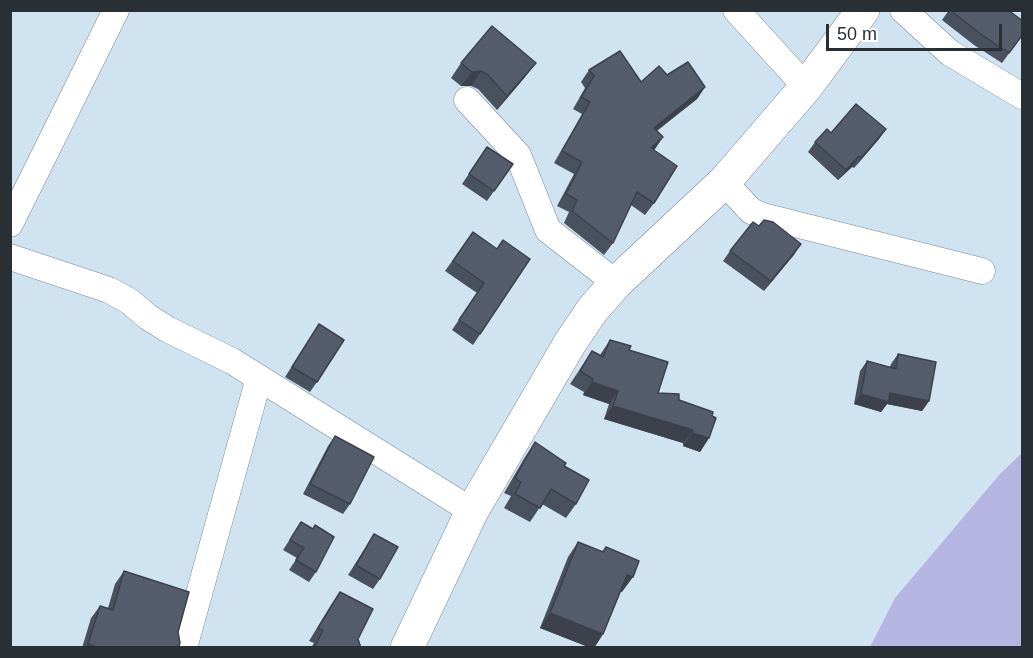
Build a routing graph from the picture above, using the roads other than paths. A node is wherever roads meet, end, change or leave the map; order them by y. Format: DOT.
graph roads {
  1 [pos="116,10"];
  2 [pos="736,10"];
  3 [pos="863,10"];
  4 [pos="903,10"];
  5 [pos="806,87"];
  6 [pos="1023,96"];
  7 [pos="467,100"];
  8 [pos="724,182"];
  9 [pos="10,224"];
  10 [pos="10,257"];
  11 [pos="982,271"];
  12 [pos="616,283"];
  13 [pos="259,378"];
  14 [pos="472,511"];
  15 [pos="184,648"];
  16 [pos="406,648"];
  1 -- 9 [label="street"];
  2 -- 5 [label="street"];
  3 -- 5 [label="main road"];
  4 -- 6 [label="street"];
  5 -- 8 [label="main road"];
  7 -- 12 [label="street"];
  8 -- 11 [label="street"];
  8 -- 12 [label="main road"];
  10 -- 13 [label="street"];
  12 -- 14 [label="main road"];
  13 -- 14 [label="street"];
  13 -- 15 [label="street"];
  14 -- 16 [label="main road"];
}
